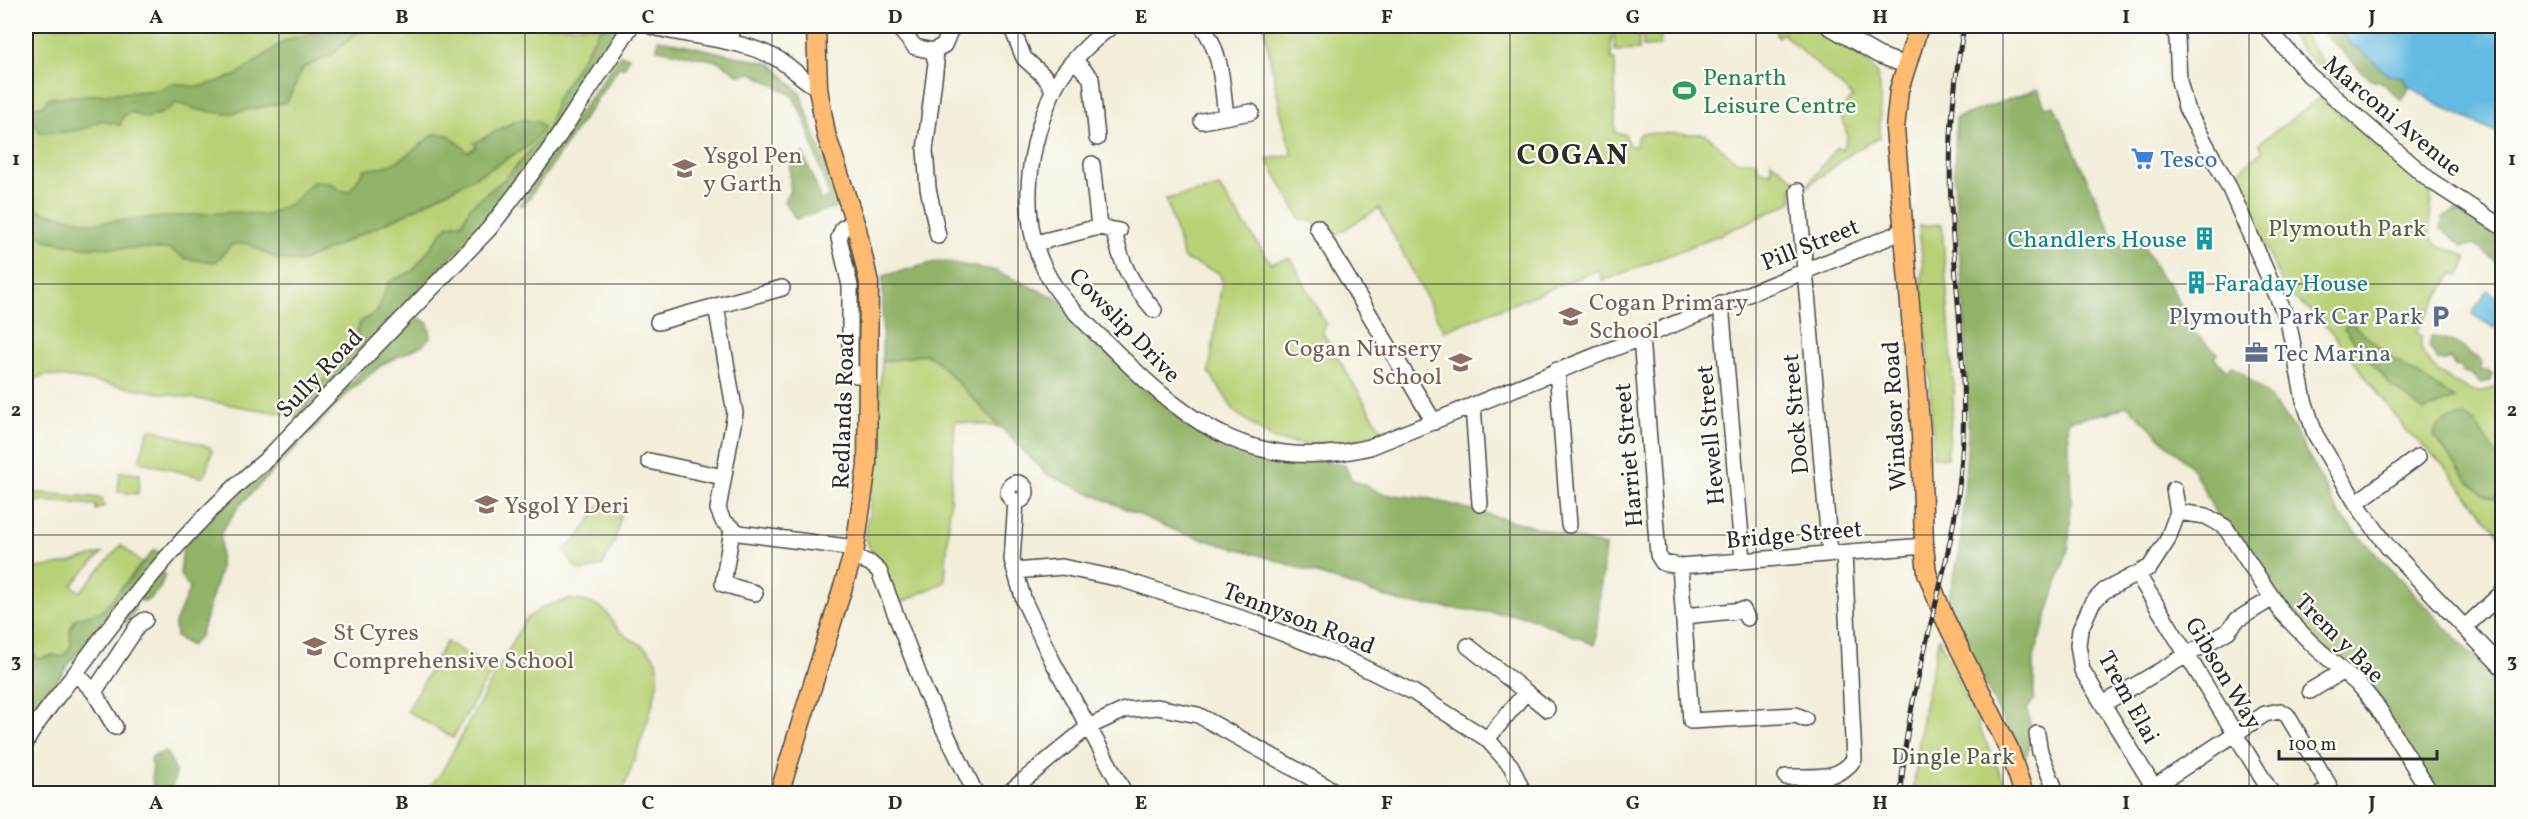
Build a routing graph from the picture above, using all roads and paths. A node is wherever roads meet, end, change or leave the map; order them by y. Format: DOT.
graph roads {
  1 [pos="632,26"];
  2 [pos="651,26"];
  3 [pos="733,26"];
  4 [pos="816,26"];
  5 [pos="897,26"];
  6 [pos="952,26"];
  7 [pos="1011,26"];
  8 [pos="1112,26"];
  9 [pos="1202,26"];
  10 [pos="1828,26"];
  11 [pos="1919,26"];
  12 [pos="2266,26"];
  13 [pos="2178,30"];
  14 [pos="730,42"];
  15 [pos="933,51"];
  16 [pos="1075,61"];
  17 [pos="1905,65"];
  18 [pos="818,88"];
  19 [pos="1053,90"];
  20 [pos="1251,112"];
  21 [pos="1226,116"];
  22 [pos="1202,121"];
  23 [pos="1097,138"];
  24 [pos="1092,164"];
  25 [pos="1798,191"];
  26 [pos="1317,227"];
  27 [pos="2502,227"];
  28 [pos="1111,230"];
  29 [pos="1904,231"];
  30 [pos="938,236"];
  31 [pos="1035,243"];
  32 [pos="1806,270"];
  33 [pos="782,288"];
  34 [pos="1721,304"];
  35 [pos="716,306"];
  36 [pos="1154,310"];
  37 [pos="658,321"];
  38 [pos="1641,337"];
  39 [pos="1557,370"];
  40 [pos="1473,405"];
  41 [pos="1434,422"];
  42 [pos="2418,458"];
  43 [pos="650,461"];
  44 [pos="723,477"];
  45 [pos="2174,489"];
  46 [pos="1016,501"];
  47 [pos="2356,503"];
  48 [pos="1480,504"];
  49 [pos="2178,512"];
  50 [pos="1569,525"];
  51 [pos="732,530"];
  52 [pos="1924,546"];
  53 [pos="854,553"];
  54 [pos="1837,553"];
  55 [pos="1743,561"];
  56 [pos="1674,566"];
  57 [pos="1015,571"];
  58 [pos="2138,575"];
  59 [pos="755,593"];
  60 [pos="2502,593"];
  61 [pos="2271,599"];
  62 [pos="1684,616"];
  63 [pos="1746,618"];
  64 [pos="145,620"];
  65 [pos="2465,627"];
  66 [pos="1468,646"];
  67 [pos="2187,656"];
  68 [pos="2502,667"];
  69 [pos="2343,671"];
  70 [pos="76,673"];
  71 [pos="2310,691"];
  72 [pos="94,692"];
  73 [pos="1526,692"];
  74 [pos="2103,704"];
  75 [pos="1547,709"];
  76 [pos="1805,719"];
  77 [pos="115,727"];
  78 [pos="1088,727"];
  79 [pos="2234,733"];
  80 [pos="2037,734"];
  81 [pos="1487,739"];
  82 [pos="26,742"];
  83 [pos="2008,749"];
  84 [pos="1786,777"];
  85 [pos="2156,790"];
  86 [pos="2328,791"];
  87 [pos="779,794"];
  88 [pos="976,794"];
  89 [pos="1007,794"];
  90 [pos="1125,794"];
  91 [pos="1340,794"];
  92 [pos="1524,794"];
  93 [pos="2024,794"];
  94 [pos="2037,794"];
  95 [pos="2057,794"];
  96 [pos="2272,794"];
  97 [pos="2431,794"];
  1 -- 70 [label="street, Sully Road"];
  2 -- 14 [label="street"];
  3 -- 14 [label="street"];
  4 -- 18 [label="main road, Redlands Road"];
  5 -- 15 [label="street"];
  6 -- 15 [label="street"];
  7 -- 19 [label="street"];
  8 -- 16 [label="street, Cowslip Drive"];
  9 -- 21 [label="street"];
  10 -- 17 [label="street"];
  11 -- 17 [label="main road, Windsor Road"];
  12 -- 27 [label="street, Marconi Avenue"];
  13 -- 47 [label="street"];
  14 -- 18 [label="street"];
  15 -- 30 [label="street"];
  16 -- 19 [label="street, Cowslip Drive"];
  16 -- 23 [label="street"];
  17 -- 29 [label="main road, Windsor Road"];
  18 -- 53 [label="main road, Redlands Road"];
  19 -- 31 [label="street, Cowslip Drive"];
  20 -- 21 [label="street"];
  21 -- 22 [label="street"];
  24 -- 28 [label="street"];
  25 -- 32 [label="street, Dock Street"];
  26 -- 41 [label="street"];
  28 -- 31 [label="street"];
  28 -- 36 [label="street"];
  29 -- 32 [label="street, Pill Street"];
  29 -- 52 [label="main road, Windsor Road"];
  31 -- 41 [label="street, Cowslip Drive"];
  32 -- 34 [label="street, Pill Street"];
  32 -- 54 [label="street, Dock Street"];
  33 -- 35 [label="street"];
  34 -- 38 [label="street, Pill Street"];
  34 -- 55 [label="street, Hewell Street"];
  35 -- 37 [label="street"];
  35 -- 44 [label="street"];
  38 -- 39 [label="street, Pill Street"];
  38 -- 56 [label="street, Harriet Street"];
  39 -- 40 [label="street, Pill Street"];
  39 -- 50 [label="street"];
  40 -- 41 [label="street, Pill Street"];
  40 -- 48 [label="street"];
  42 -- 47 [label="street"];
  43 -- 44 [label="street"];
  44 -- 51 [label="street"];
  45 -- 49 [label="street"];
  46 -- 57 [label="street"];
  47 -- 65 [label="street"];
  49 -- 58 [label="street"];
  49 -- 61 [label="street, Trem y Bae"];
  51 -- 53 [label="street"];
  51 -- 59 [label="street"];
  52 -- 54 [label="street, Bridge Street"];
  52 -- 83 [label="main road, Windsor Road"];
  53 -- 87 [label="main road, Redlands Road"];
  53 -- 88 [label="street"];
  54 -- 55 [label="street, Bridge Street"];
  54 -- 84 [label="street, Dock Street"];
  55 -- 56 [label="street, Bridge Street"];
  56 -- 62 [label="street, Harriet Street"];
  57 -- 78 [label="street"];
  57 -- 81 [label="street, Tennyson Road"];
  58 -- 67 [label="street, Gibson Way"];
  58 -- 74 [label="street, Trem Elai"];
  60 -- 65 [label="street"];
  61 -- 67 [label="street"];
  61 -- 69 [label="street, Trem y Bae"];
  62 -- 63 [label="street"];
  62 -- 76 [label="street, Harriet Street"];
  64 -- 72 [label="street"];
  65 -- 68 [label="street"];
  66 -- 73 [label="street"];
  67 -- 74 [label="street"];
  67 -- 79 [label="street, Gibson Way"];
  69 -- 71 [label="street"];
  69 -- 97 [label="street, Trem y Bae"];
  70 -- 72 [label="street"];
  70 -- 82 [label="street, Sully Road"];
  72 -- 77 [label="street"];
  73 -- 75 [label="street"];
  73 -- 81 [label="street"];
  74 -- 85 [label="street, Trem Elai"];
  78 -- 89 [label="street"];
  78 -- 90 [label="street"];
  78 -- 91 [label="street"];
  79 -- 85 [label="street"];
  79 -- 86 [label="street"];
  79 -- 96 [label="street, Gibson Way"];
  80 -- 95 [label="street"];
  81 -- 92 [label="street, Tennyson Road"];
  83 -- 93 [label="main road, Windsor Road"];
  83 -- 94 [label="main road, Windsor Road"];
}
